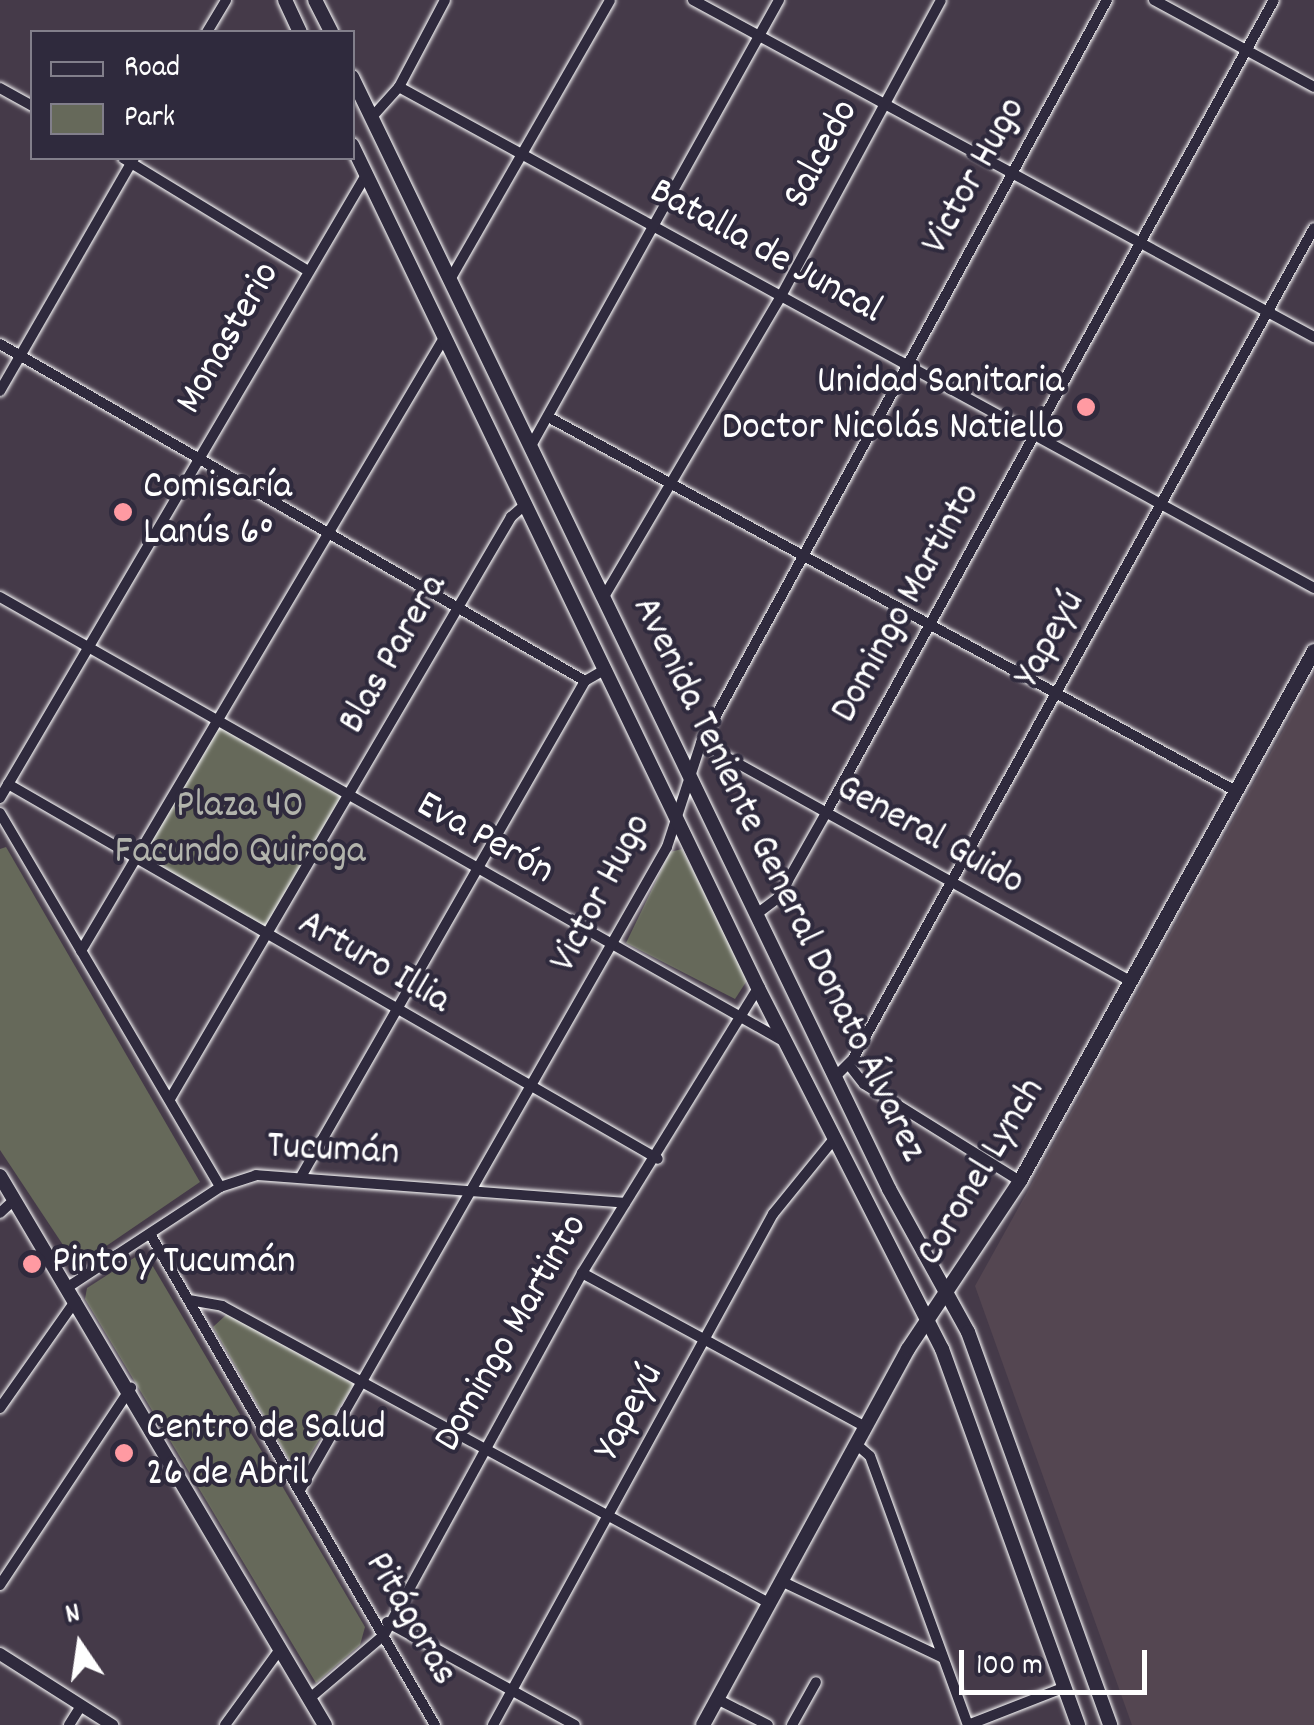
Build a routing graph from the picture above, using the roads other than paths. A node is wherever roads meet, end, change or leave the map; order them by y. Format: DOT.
graph roads {
  1 [pos="226,0"];
  2 [pos="285,0"];
  3 [pos="315,0"];
  4 [pos="445,0"];
  5 [pos="610,0"];
  6 [pos="693,0"];
  7 [pos="779,0"];
  8 [pos="941,0"];
  9 [pos="1107,0"];
  10 [pos="1154,0"];
  11 [pos="1274,0"];
  12 [pos="208,30"];
  13 [pos="299,30"];
  14 [pos="330,30"];
  15 [pos="758,37"];
  16 [pos="1246,50"];
  17 [pos="355,83"];
  18 [pos="399,87"];
  19 [pos="1314,87"];
  20 [pos="0,88"];
  21 [pos="886,102"];
  22 [pos="30,105"];
  23 [pos="372,117"];
  24 [pos="355,151"];
  25 [pos="526,153"];
  26 [pos="128,160"];
  27 [pos="131,160"];
  28 [pos="1012,172"];
  29 [pos="366,174"];
  30 [pos="652,227"];
  31 [pos="1314,228"];
  32 [pos="1141,242"];
  33 [pos="304,269"];
  34 [pos="451,278"];
  35 [pos="781,296"];
  36 [pos="1268,312"];
  37 [pos="1314,337"];
  38 [pos="444,338"];
  39 [pos="0,344"];
  40 [pos="20,356"];
  41 [pos="907,364"];
  42 [pos="0,391"];
  43 [pos="550,418"];
  44 [pos="1037,434"];
  45 [pos="532,444"];
  46 [pos="196,457"];
  47 [pos="673,484"];
  48 [pos="1163,502"];
  49 [pos="526,504"];
  50 [pos="326,532"];
  51 [pos="800,554"];
  52 [pos="1314,588"];
  53 [pos="605,596"];
  54 [pos="0,597"];
  55 [pos="456,608"];
  56 [pos="932,623"];
  57 [pos="86,647"];
  58 [pos="1314,651"];
  59 [pos="606,669"];
  60 [pos="585,681"];
  61 [pos="1057,694"];
  62 [pos="214,722"];
  63 [pos="700,743"];
  64 [pos="688,775"];
  65 [pos="8,784"];
  66 [pos="1234,790"];
  67 [pos="0,798"];
  68 [pos="348,798"];
  69 [pos="0,813"];
  70 [pos="825,815"];
  71 [pos="679,819"];
  72 [pos="136,860"];
  73 [pos="477,873"];
  74 [pos="952,884"];
  75 [pos="758,913"];
  76 [pos="266,936"];
  77 [pos="612,943"];
  78 [pos="81,951"];
  79 [pos="1130,981"];
  80 [pos="758,988"];
  81 [pos="396,1013"];
  82 [pos="742,1021"];
  83 [pos="785,1042"];
  84 [pos="849,1066"];
  85 [pos="836,1076"];
  86 [pos="864,1084"];
  87 [pos="529,1088"];
  88 [pos="846,1096"];
  89 [pos="170,1098"];
  90 [pos="834,1138"];
  91 [pos="658,1159"];
  92 [pos="0,1176"];
  93 [pos="302,1176"];
  94 [pos="1020,1181"];
  95 [pos="220,1188"];
  96 [pos="471,1191"];
  97 [pos="14,1200"];
  98 [pos="625,1202"];
  99 [pos="0,1212"];
  100 [pos="150,1234"];
  101 [pos="582,1272"];
  102 [pos="72,1294"];
  103 [pos="948,1297"];
  104 [pos="188,1300"];
  105 [pos="928,1322"];
  106 [pos="705,1338"];
  107 [pos="364,1381"];
  108 [pos="130,1388"];
  109 [pos="0,1408"];
  110 [pos="866,1427"];
  111 [pos="856,1444"];
  112 [pos="483,1445"];
  113 [pos="300,1490"];
  114 [pos="610,1517"];
  115 [pos="781,1581"];
  116 [pos="0,1585"];
  117 [pos="769,1603"];
  118 [pos="387,1622"];
  119 [pos="384,1635"];
  120 [pos="281,1648"];
  121 [pos="0,1654"];
  122 [pos="943,1658"];
  123 [pos="816,1682"];
  124 [pos="1065,1687"];
  125 [pos="513,1690"];
  126 [pos="310,1698"];
  127 [pos="717,1699"];
  128 [pos="81,1706"];
  129 [pos="69,1725"];
  130 [pos="112,1725"];
  131 [pos="225,1725"];
  132 [pos="325,1725"];
  133 [pos="435,1725"];
  134 [pos="493,1725"];
  135 [pos="575,1725"];
  136 [pos="703,1725"];
  137 [pos="768,1725"];
  138 [pos="792,1725"];
  139 [pos="968,1725"];
  140 [pos="1078,1725"];
  141 [pos="1110,1725"];
  1 -- 12 [label="street"];
  2 -- 13 [label="main road"];
  3 -- 14 [label="main road"];
  4 -- 18 [label="street"];
  5 -- 25 [label="street"];
  6 -- 15 [label="street"];
  7 -- 15 [label="street"];
  8 -- 21 [label="street, Salcedo"];
  9 -- 28 [label="street, Victor Hugo"];
  10 -- 16 [label="street"];
  11 -- 16 [label="street, Domingo Martinto"];
  15 -- 21 [label="street"];
  15 -- 30 [label="street"];
  16 -- 19 [label="street"];
  16 -- 32 [label="street, Domingo Martinto"];
  17 -- 23 [label="main road, Avenida Teniente General Donato Álvarez"];
  18 -- 23 [label="street"];
  18 -- 25 [label="street, Batalla de Juncal"];
  20 -- 22 [label="street"];
  21 -- 28 [label="street"];
  21 -- 35 [label="street, Salcedo"];
  23 -- 34 [label="main road, Avenida Teniente General Donato Álvarez"];
  24 -- 29 [label="main road, Avenida Teniente General Donato Álvarez"];
  25 -- 30 [label="street, Batalla de Juncal"];
  25 -- 34 [label="street"];
  26 -- 40 [label="street"];
  27 -- 33 [label="street"];
  28 -- 32 [label="street"];
  28 -- 41 [label="street, Victor Hugo"];
  29 -- 33 [label="street, Monasterio"];
  29 -- 38 [label="main road, Avenida Teniente General Donato Álvarez"];
  30 -- 35 [label="street, Batalla de Juncal"];
  30 -- 43 [label="street"];
  31 -- 36 [label="street, Yapeyú"];
  32 -- 36 [label="street"];
  32 -- 44 [label="street, Domingo Martinto"];
  33 -- 46 [label="street, Monasterio"];
  34 -- 45 [label="main road, Avenida Teniente General Donato Álvarez"];
  35 -- 41 [label="street, Batalla de Juncal"];
  35 -- 47 [label="street, Salcedo"];
  36 -- 37 [label="street"];
  36 -- 48 [label="street, Yapeyú"];
  38 -- 49 [label="main road, Avenida Teniente General Donato Álvarez"];
  38 -- 50 [label="street"];
  39 -- 40 [label="street"];
  40 -- 42 [label="street"];
  40 -- 46 [label="street"];
  41 -- 44 [label="street, Batalla de Juncal"];
  41 -- 51 [label="street, Victor Hugo"];
  43 -- 45 [label="street"];
  43 -- 47 [label="street"];
  44 -- 48 [label="street, Batalla de Juncal"];
  44 -- 56 [label="street, Domingo Martinto"];
  45 -- 53 [label="main road, Avenida Teniente General Donato Álvarez"];
  46 -- 50 [label="street"];
  46 -- 57 [label="street, Monasterio"];
  47 -- 51 [label="street"];
  47 -- 53 [label="street, Salcedo"];
  48 -- 52 [label="street, Batalla de Juncal"];
  48 -- 61 [label="street, Yapeyú"];
  49 -- 55 [label="street, Blas Parera"];
  49 -- 59 [label="main road, Avenida Teniente General Donato Álvarez"];
  50 -- 55 [label="street"];
  50 -- 62 [label="street"];
  51 -- 56 [label="street"];
  51 -- 63 [label="street, Victor Hugo"];
  53 -- 64 [label="main road, Avenida Teniente General Donato Álvarez"];
  54 -- 57 [label="street, Eva Perón"];
  55 -- 60 [label="street"];
  55 -- 68 [label="street, Blas Parera"];
  56 -- 61 [label="street"];
  56 -- 70 [label="street, Domingo Martinto"];
  57 -- 62 [label="street, Eva Perón"];
  57 -- 65 [label="street, Monasterio"];
  58 -- 66 [label="main road, Coronel Lynch"];
  59 -- 60 [label="street"];
  59 -- 71 [label="main road, Avenida Teniente General Donato Álvarez"];
  60 -- 73 [label="street"];
  61 -- 66 [label="street"];
  61 -- 74 [label="street, Yapeyú"];
  62 -- 68 [label="street, Eva Perón"];
  62 -- 72 [label="street"];
  63 -- 64 [label="street, Victor Hugo"];
  63 -- 70 [label="street, General Guido"];
  64 -- 71 [label="street, Victor Hugo"];
  64 -- 75 [label="main road, Avenida Teniente General Donato Álvarez"];
  65 -- 67 [label="street, Monasterio"];
  65 -- 72 [label="street, Arturo Illia"];
  66 -- 79 [label="main road, Coronel Lynch"];
  68 -- 73 [label="street, Eva Perón"];
  68 -- 76 [label="street, Blas Parera"];
  69 -- 78 [label="street"];
  70 -- 74 [label="street, General Guido"];
  70 -- 75 [label="street, Domingo Martinto"];
  71 -- 77 [label="street, Victor Hugo"];
  71 -- 80 [label="main road, Avenida Teniente General Donato Álvarez"];
  72 -- 76 [label="street, Arturo Illia"];
  72 -- 78 [label="street"];
  73 -- 77 [label="street, Eva Perón"];
  73 -- 81 [label="street"];
  74 -- 79 [label="street, General Guido"];
  74 -- 84 [label="street, Yapeyú"];
  75 -- 85 [label="main road, Avenida Teniente General Donato Álvarez"];
  76 -- 81 [label="street, Arturo Illia"];
  76 -- 89 [label="street, Blas Parera"];
  77 -- 82 [label="street, Eva Perón"];
  77 -- 87 [label="street, Victor Hugo"];
  78 -- 89 [label="street"];
  79 -- 94 [label="main road, Coronel Lynch"];
  80 -- 82 [label="street, Domingo Martinto"];
  80 -- 83 [label="main road, Avenida Teniente General Donato Álvarez"];
  81 -- 87 [label="street, Arturo Illia"];
  81 -- 93 [label="street"];
  82 -- 83 [label="street, Eva Perón"];
  82 -- 91 [label="street, Domingo Martinto"];
  83 -- 90 [label="main road, Avenida Teniente General Donato Álvarez"];
  84 -- 85 [label="street, Yapeyú"];
  84 -- 86 [label="street"];
  85 -- 88 [label="main road, Avenida Teniente General Donato Álvarez"];
  86 -- 88 [label="street"];
  86 -- 94 [label="street"];
  87 -- 91 [label="street, Arturo Illia"];
  87 -- 96 [label="street, Victor Hugo"];
  88 -- 103 [label="main road, Avenida Teniente General Donato Álvarez"];
  89 -- 95 [label="street"];
  90 -- 105 [label="main road, Avenida Teniente General Donato Álvarez"];
  90 -- 106 [label="street, Yapeyú"];
  91 -- 98 [label="street, Domingo Martinto"];
  92 -- 97 [label="main road"];
  93 -- 95 [label="street, Tucumán"];
  93 -- 96 [label="street, Tucumán"];
  94 -- 103 [label="main road, Coronel Lynch"];
  95 -- 100 [label="street, Tucumán"];
  96 -- 98 [label="street, Tucumán"];
  96 -- 107 [label="street, Victor Hugo"];
  97 -- 99 [label="street"];
  97 -- 102 [label="main road"];
  98 -- 101 [label="street, Domingo Martinto"];
  100 -- 102 [label="street, Tucumán"];
  100 -- 104 [label="street, Pitágoras"];
  101 -- 106 [label="street"];
  101 -- 112 [label="street, Domingo Martinto"];
  102 -- 108 [label="main road"];
  102 -- 109 [label="street"];
  103 -- 105 [label="main road, Coronel Lynch"];
  103 -- 141 [label="main road, Avenida Teniente General Donato Álvarez"];
  104 -- 107 [label="street"];
  104 -- 113 [label="street, Pitágoras"];
  105 -- 110 [label="main road, Coronel Lynch"];
  105 -- 124 [label="main road, Avenida Teniente General Donato Álvarez"];
  106 -- 110 [label="street"];
  106 -- 114 [label="street, Yapeyú"];
  107 -- 112 [label="street"];
  107 -- 113 [label="street, Victor Hugo"];
  108 -- 116 [label="street"];
  108 -- 120 [label="main road"];
  110 -- 111 [label="main road, Coronel Lynch"];
  111 -- 115 [label="main road, Coronel Lynch"];
  111 -- 122 [label="street"];
  112 -- 114 [label="street"];
  112 -- 118 [label="street, Domingo Martinto"];
  113 -- 119 [label="street, Pitágoras"];
  114 -- 117 [label="street"];
  114 -- 125 [label="street, Yapeyú"];
  115 -- 117 [label="main road, Coronel Lynch"];
  115 -- 122 [label="street"];
  117 -- 127 [label="main road, Coronel Lynch"];
  118 -- 119 [label="street, Domingo Martinto"];
  118 -- 125 [label="street"];
  119 -- 126 [label="street"];
  119 -- 133 [label="street, Pitágoras"];
  120 -- 126 [label="main road"];
  120 -- 131 [label="street"];
  121 -- 128 [label="street"];
  122 -- 139 [label="street"];
  123 -- 138 [label="street"];
  124 -- 139 [label="street"];
  124 -- 140 [label="main road, Avenida Teniente General Donato Álvarez"];
  125 -- 134 [label="street, Yapeyú"];
  125 -- 135 [label="street"];
  126 -- 132 [label="main road"];
  127 -- 136 [label="main road, Coronel Lynch"];
  127 -- 137 [label="street"];
  128 -- 129 [label="street"];
  128 -- 130 [label="street"];
}
